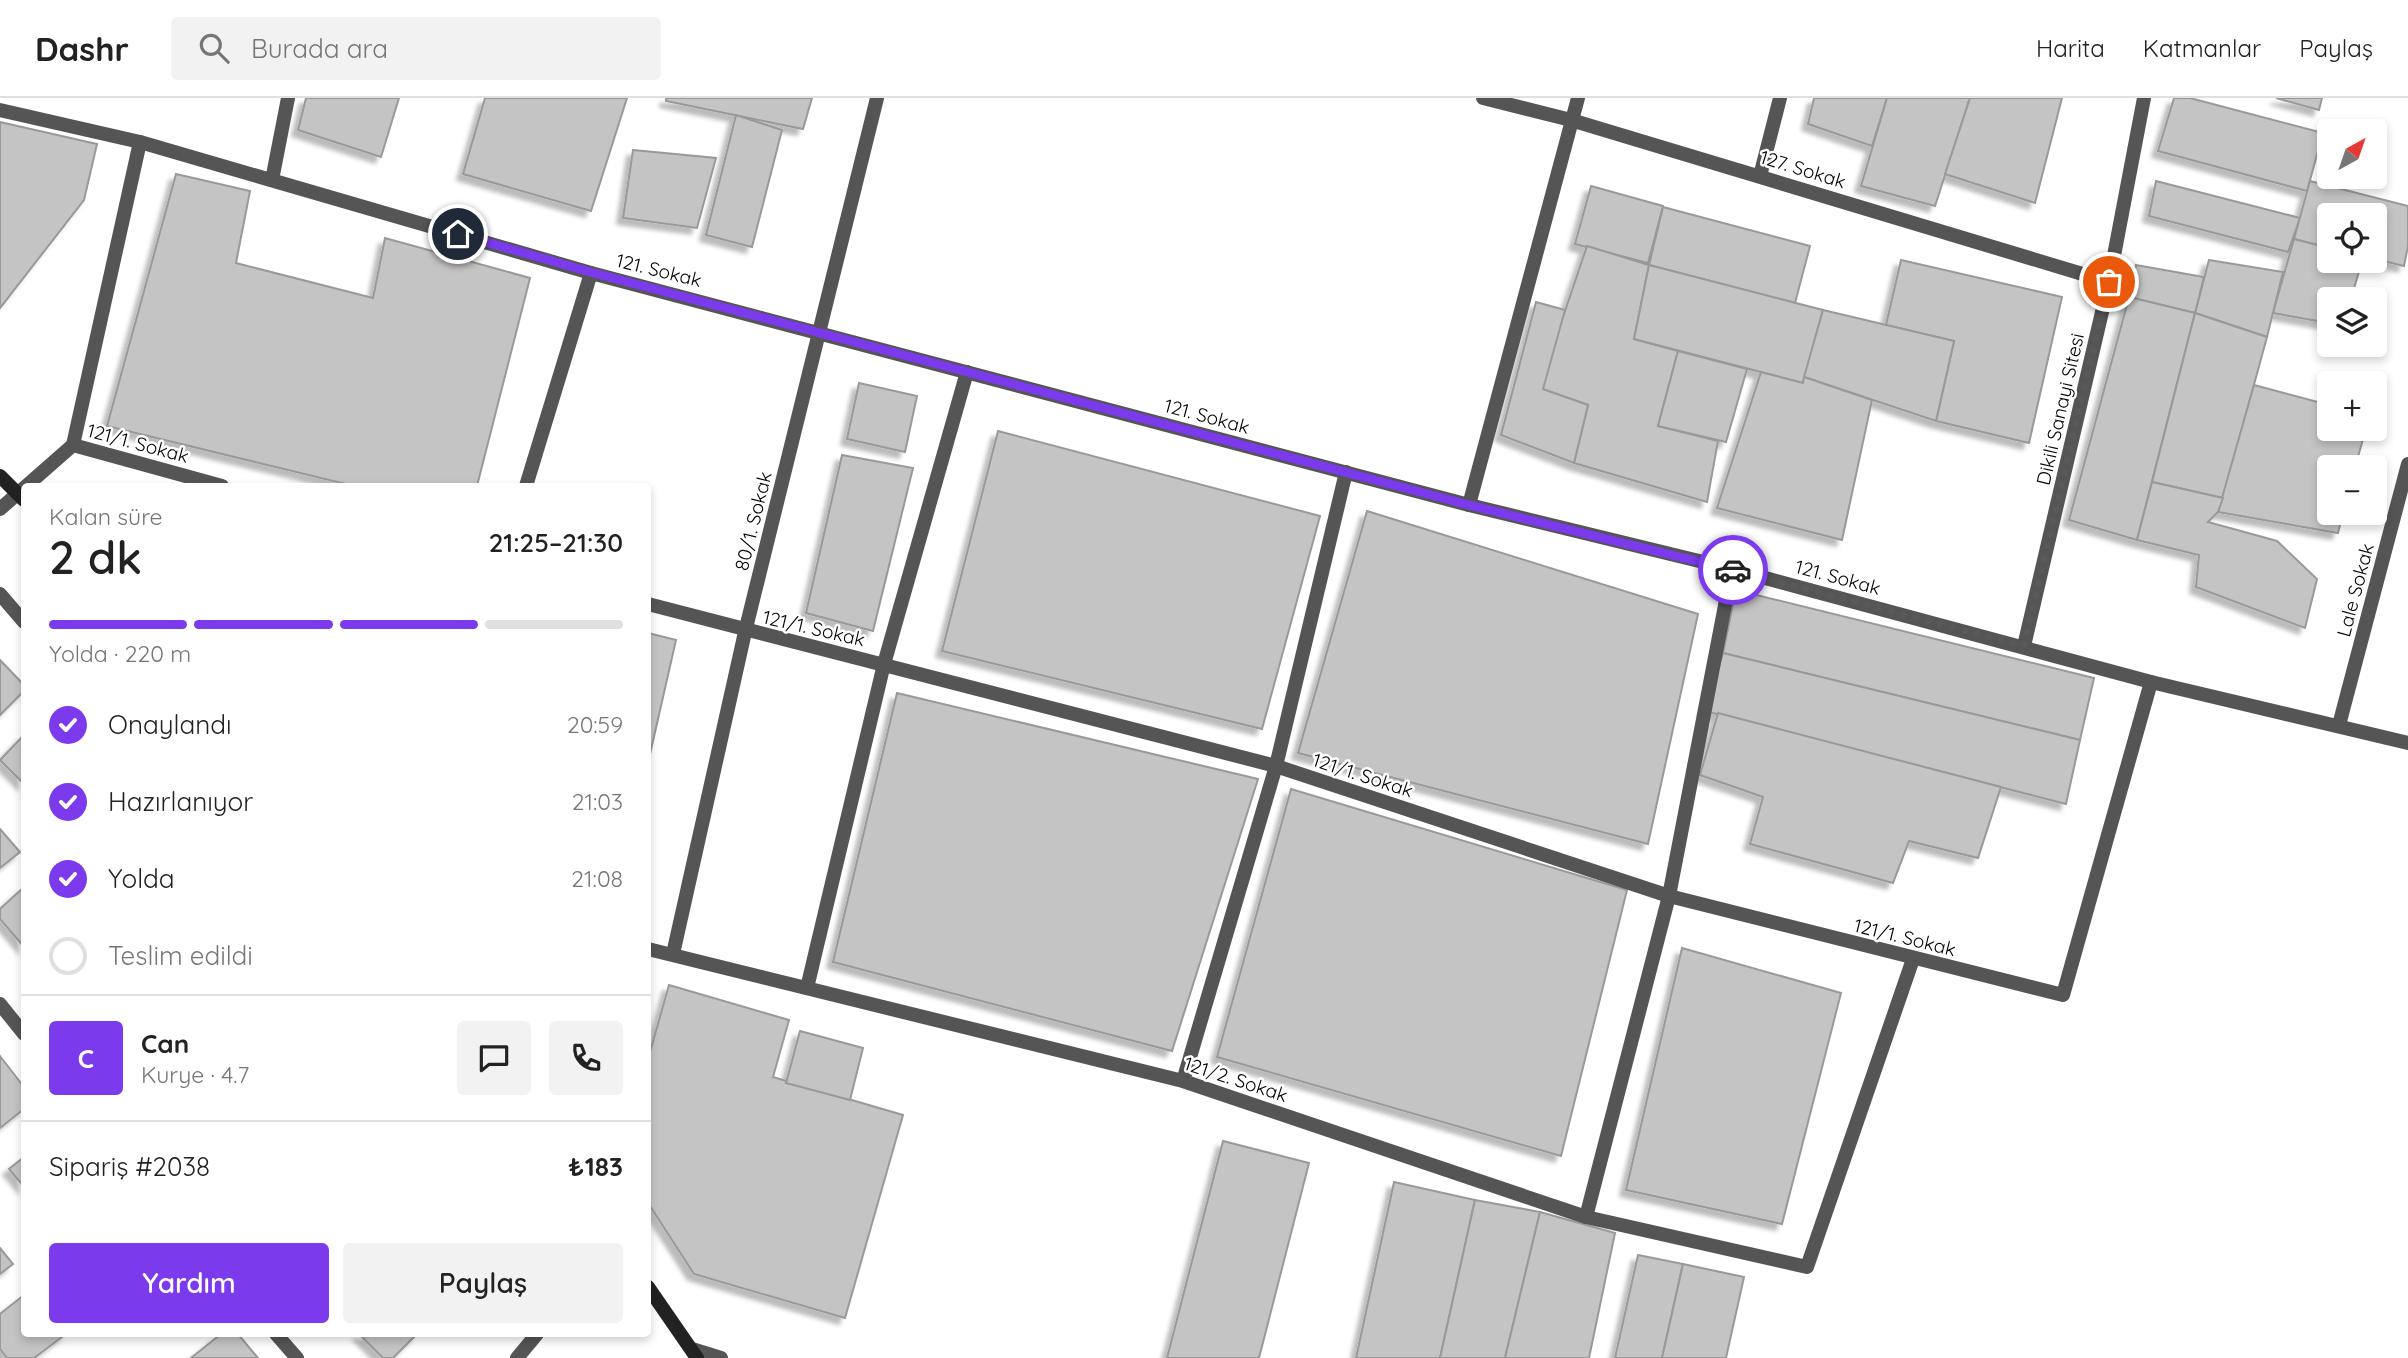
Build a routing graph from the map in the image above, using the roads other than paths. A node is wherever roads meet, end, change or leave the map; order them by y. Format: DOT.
graph roads {
  1 [pos="288,98"];
  2 [pos="877,98"];
  3 [pos="1483,98"];
  4 [pos="1578,98"];
  5 [pos="1780,98"];
  6 [pos="2144,98"];
  7 [pos="0,110"];
  8 [pos="1571,120"];
  9 [pos="140,142"];
  10 [pos="1760,176"];
  11 [pos="272,180"];
  12 [pos="590,272"];
  13 [pos="2109,282"];
  14 [pos="821,332"];
  15 [pos="967,373"];
  16 [pos="73,445"];
  17 [pos="2408,464"];
  18 [pos="1346,472"];
  19 [pos="0,476"];
  20 [pos="34,483"];
  21 [pos="211,483"];
  22 [pos="527,483"];
  23 [pos="20,496"];
  24 [pos="1469,505"];
  25 [pos="0,509"];
  26 [pos="1732,569"];
  27 [pos="0,594"];
  28 [pos="651,605"];
  29 [pos="21,618"];
  30 [pos="745,632"];
  31 [pos="2024,646"];
  32 [pos="884,664"];
  33 [pos="2151,682"];
  34 [pos="2339,725"];
  35 [pos="2408,743"];
  36 [pos="1276,766"];
  37 [pos="1669,896"];
  38 [pos="651,950"];
  39 [pos="673,954"];
  40 [pos="1913,959"];
  41 [pos="807,988"];
  42 [pos="0,1004"];
  43 [pos="21,1030"];
  44 [pos="1183,1081"];
  45 [pos="1586,1217"];
  46 [pos="651,1291"];
  47 [pos="279,1337"];
  48 [pos="534,1337"];
  49 [pos="695,1354"];
  50 [pos="297,1358"];
  51 [pos="517,1358"];
  52 [pos="721,1358"];
  1 -- 11 [label="street"];
  2 -- 14 [label="street, 80/1. Sokak"];
  3 -- 8 [label="street, 127. Sokak"];
  4 -- 8 [label="street"];
  5 -- 10 [label="street"];
  6 -- 13 [label="street, Dikili Sanayi Sitesi"];
  7 -- 9 [label="street, 121. Sokak"];
  8 -- 10 [label="street, 127. Sokak"];
  8 -- 24 [label="street"];
  9 -- 11 [label="street, 121. Sokak"];
  9 -- 16 [label="street"];
  10 -- 13 [label="street, 127. Sokak"];
  11 -- 12 [label="street, 121. Sokak"];
  12 -- 14 [label="street, 121. Sokak"];
  12 -- 22 [label="street"];
  13 -- 31 [label="street, Dikili Sanayi Sitesi"];
  14 -- 15 [label="street, 121. Sokak"];
  14 -- 30 [label="street, 80/1. Sokak"];
  15 -- 18 [label="street, 121. Sokak"];
  15 -- 32 [label="street"];
  16 -- 20 [label="street, 121/1. Sokak"];
  16 -- 21 [label="street, 121/1. Sokak"];
  17 -- 34 [label="street, Lale Sokak"];
  18 -- 24 [label="street, 121. Sokak"];
  18 -- 36 [label="street"];
  19 -- 23 [label="main road"];
  23 -- 25 [label="street, 121/1. Sokak"];
  24 -- 26 [label="street, 121. Sokak"];
  26 -- 31 [label="street, 121. Sokak"];
  26 -- 37 [label="street"];
  27 -- 29 [label="street"];
  28 -- 30 [label="street, 121/1. Sokak"];
  30 -- 32 [label="street, 121/1. Sokak"];
  30 -- 39 [label="street, 80/1. Sokak"];
  31 -- 33 [label="street, 121. Sokak"];
  32 -- 36 [label="street, 121/1. Sokak"];
  32 -- 41 [label="street"];
  33 -- 34 [label="street, 121. Sokak"];
  33 -- 40 [label="street, 121/1. Sokak"];
  34 -- 35 [label="street, 121. Sokak"];
  36 -- 37 [label="street, 121/1. Sokak"];
  36 -- 44 [label="street"];
  37 -- 40 [label="street, 121/1. Sokak"];
  37 -- 45 [label="street"];
  38 -- 39 [label="street, 121/2. Sokak"];
  39 -- 41 [label="street, 121/2. Sokak"];
  40 -- 45 [label="street, 121/2. Sokak"];
  41 -- 44 [label="street, 121/2. Sokak"];
  42 -- 43 [label="street"];
  44 -- 45 [label="street, 121/2. Sokak"];
  46 -- 49 [label="main road"];
  47 -- 50 [label="street"];
  48 -- 51 [label="street"];
  49 -- 52 [label="street"];
}
